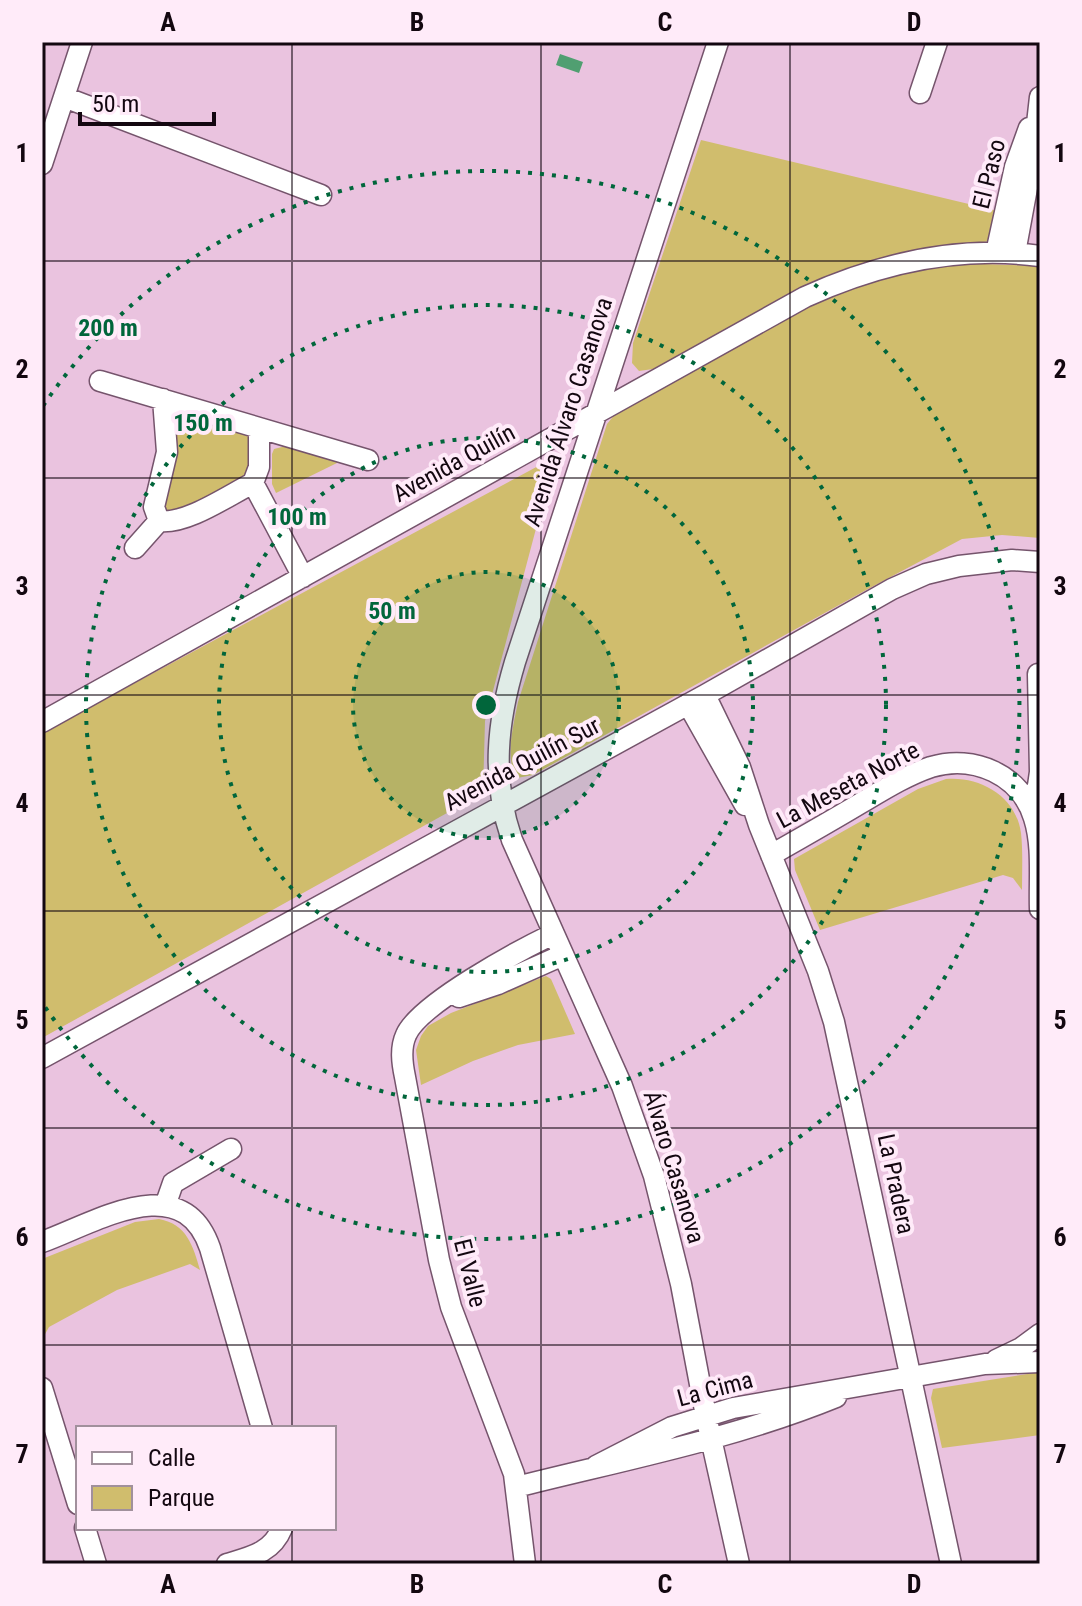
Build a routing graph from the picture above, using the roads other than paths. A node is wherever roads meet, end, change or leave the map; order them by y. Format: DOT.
graph roads {
  1 [pos="82,42"];
  2 [pos="718,42"];
  3 [pos="937,42"];
  4 [pos="920,93"];
  5 [pos="64,97"];
  6 [pos="1039,104"];
  7 [pos="42,164"];
  8 [pos="321,195"];
  9 [pos="1006,253"];
  10 [pos="1040,256"];
  11 [pos="100,381"];
  12 [pos="163,399"];
  13 [pos="594,416"];
  14 [pos="259,428"];
  15 [pos="368,460"];
  16 [pos="253,483"];
  17 [pos="159,521"];
  18 [pos="135,548"];
  19 [pos="1040,562"];
  20 [pos="303,577"];
  21 [pos="1038,674"];
  22 [pos="696,699"];
  23 [pos="42,722"];
  24 [pos="1039,754"];
  25 [pos="1007,780"];
  26 [pos="501,804"];
  27 [pos="1029,806"];
  28 [pos="771,855"];
  29 [pos="1040,909"];
  30 [pos="553,934"];
  31 [pos="563,955"];
  32 [pos="440,1002"];
  33 [pos="42,1058"];
  34 [pos="231,1149"];
  35 [pos="165,1206"];
  36 [pos="42,1242"];
  37 [pos="1040,1334"];
  38 [pos="1040,1362"];
  39 [pos="985,1364"];
  40 [pos="910,1376"];
  41 [pos="42,1388"];
  42 [pos="856,1388"];
  43 [pos="706,1416"];
  44 [pos="261,1426"];
  45 [pos="711,1439"];
  46 [pos="596,1466"];
  47 [pos="516,1487"];
  48 [pos="76,1498"];
  49 [pos="86,1530"];
  50 [pos="281,1531"];
  51 [pos="96,1564"];
  52 [pos="227,1564"];
  53 [pos="525,1564"];
  54 [pos="739,1564"];
  55 [pos="951,1564"];
  1 -- 5 [label="street"];
  2 -- 13 [label="street, Avenida Álvaro Casanova"];
  3 -- 4 [label="street"];
  5 -- 7 [label="street"];
  5 -- 8 [label="street"];
  6 -- 9 [label="street, El Paso"];
  9 -- 10 [label="street, Avenida Quilín"];
  9 -- 13 [label="street, Avenida Quilín"];
  11 -- 12 [label="street"];
  12 -- 14 [label="street"];
  12 -- 17 [label="street"];
  13 -- 20 [label="street, Avenida Quilín"];
  13 -- 26 [label="street, Avenida Álvaro Casanova"];
  14 -- 15 [label="street"];
  14 -- 16 [label="street"];
  16 -- 17 [label="street"];
  16 -- 20 [label="street"];
  17 -- 18 [label="street"];
  19 -- 22 [label="street, Avenida Quilín Sur"];
  20 -- 23 [label="street, Avenida Quilín"];
  21 -- 24 [label="street"];
  22 -- 26 [label="street, Avenida Quilín Sur"];
  22 -- 28 [label="street, La Pradera"];
  24 -- 25 [label="street"];
  24 -- 27 [label="street"];
  25 -- 27 [label="street, La Meseta Norte"];
  25 -- 28 [label="street, La Meseta Norte"];
  26 -- 30 [label="street, Álvaro Casanova"];
  26 -- 33 [label="street, Avenida Quilín Sur"];
  27 -- 29 [label="street"];
  28 -- 40 [label="street, La Pradera"];
  30 -- 31 [label="street, Álvaro Casanova"];
  30 -- 32 [label="street, El Valle"];
  31 -- 32 [label="street, El Valle"];
  31 -- 43 [label="street, Álvaro Casanova"];
  32 -- 47 [label="street, El Valle"];
  34 -- 35 [label="street"];
  35 -- 36 [label="street"];
  35 -- 44 [label="street"];
  37 -- 39 [label="street, La Cima"];
  38 -- 39 [label="street, La Cima"];
  39 -- 40 [label="street, La Cima"];
  40 -- 42 [label="street, La Cima"];
  40 -- 55 [label="street, La Pradera"];
  41 -- 48 [label="street"];
  42 -- 43 [label="street, La Cima"];
  42 -- 45 [label="street, La Cima"];
  43 -- 45 [label="street, Álvaro Casanova"];
  43 -- 46 [label="street, La Cima"];
  45 -- 46 [label="street, La Cima"];
  45 -- 54 [label="street, Álvaro Casanova"];
  46 -- 47 [label="street, La Cima"];
  47 -- 53 [label="street, El Valle"];
  49 -- 51 [label="street"];
  50 -- 52 [label="street"];
}
